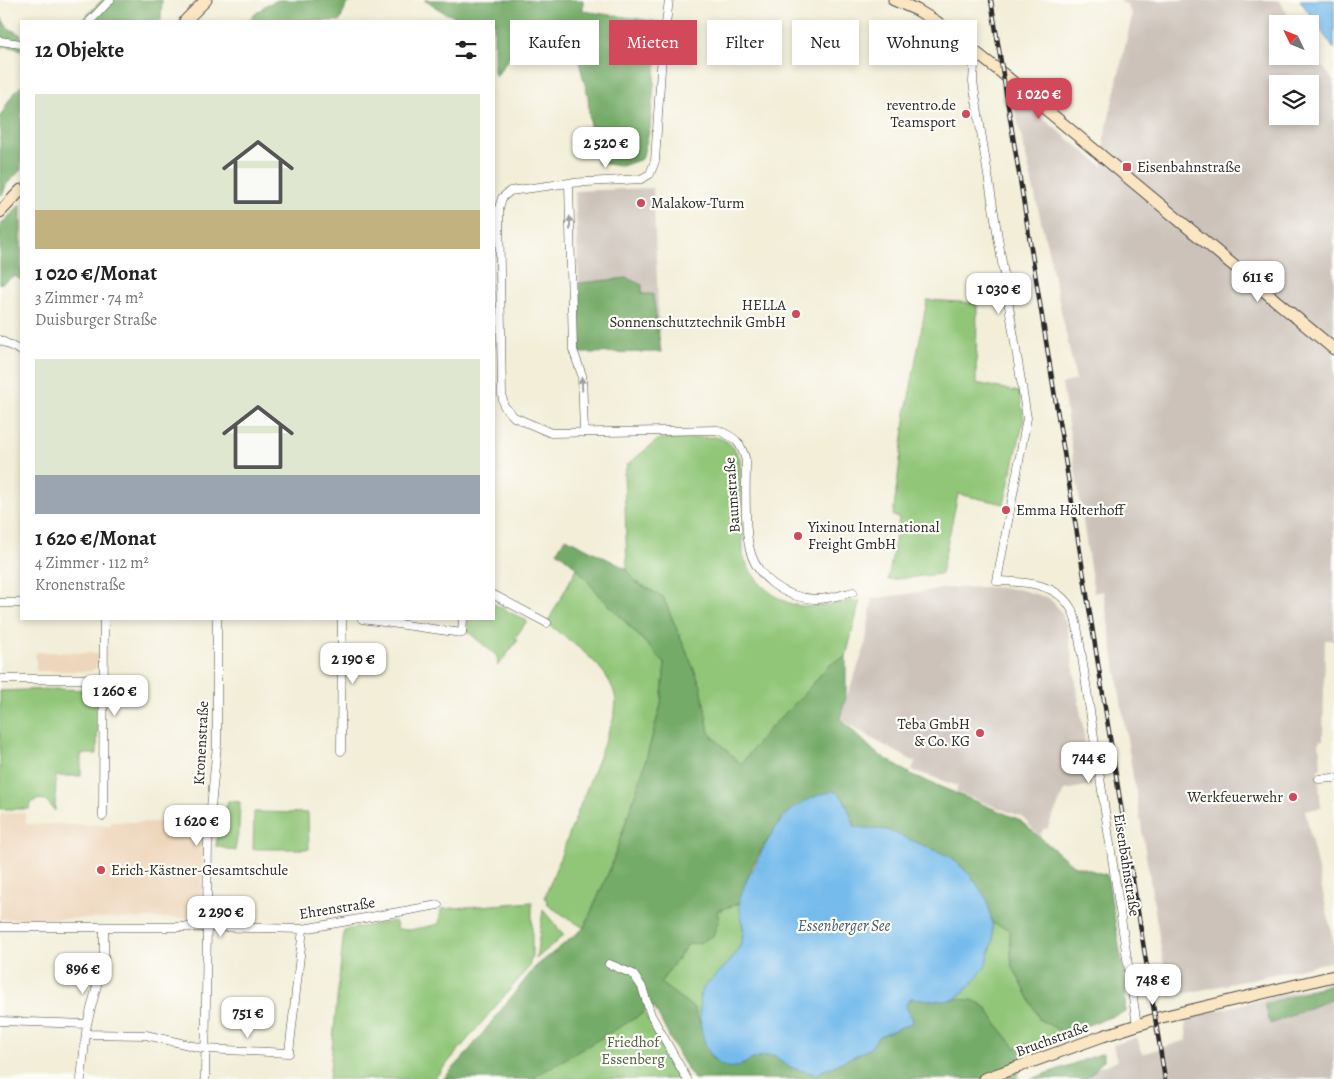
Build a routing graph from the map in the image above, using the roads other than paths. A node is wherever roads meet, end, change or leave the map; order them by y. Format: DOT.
graph roads {
  1 [pos="110,0"];
  2 [pos="206,0"];
  3 [pos="669,0"];
  4 [pos="894,0"];
  5 [pos="91,20"];
  6 [pos="186,20"];
  7 [pos="0,41"];
  8 [pos="20,44"];
  9 [pos="979,56"];
  10 [pos="569,183"];
  11 [pos="20,191"];
  12 [pos="0,212"];
  13 [pos="0,340"];
  14 [pos="1334,349"];
  15 [pos="20,350"];
  16 [pos="584,432"];
  17 [pos="853,592"];
  18 [pos="495,596"];
  19 [pos="0,603"];
  20 [pos="20,603"];
  21 [pos="104,620"];
  22 [pos="217,620"];
  23 [pos="342,620"];
  24 [pos="369,620"];
  25 [pos="463,620"];
  26 [pos="547,623"];
  27 [pos="0,679"];
  28 [pos="104,679"];
  29 [pos="341,751"];
  30 [pos="1334,778"];
  31 [pos="1319,779"];
  32 [pos="104,816"];
  33 [pos="438,905"];
  34 [pos="0,927"];
  35 [pos="207,927"];
  36 [pos="104,928"];
  37 [pos="304,929"];
  38 [pos="609,964"];
  39 [pos="1334,976"];
  40 [pos="0,1020"];
  41 [pos="88,1024"];
  42 [pos="1137,1025"];
  43 [pos="86,1034"];
  44 [pos="206,1048"];
  45 [pos="81,1079"];
  46 [pos="205,1079"];
  47 [pos="687,1079"];
  48 [pos="984,1079"];
  1 -- 5 [label="street"];
  2 -- 6 [label="main road"];
  3 -- 10 [label="street, Baumstraße"];
  4 -- 9 [label="main road"];
  7 -- 8 [label="street"];
  9 -- 14 [label="main road"];
  9 -- 42 [label="street, Eisenbahnstraße"];
  16 -- 10 [label="street, one-way"];
  10 -- 16 [label="street, Baumstraße"];
  11 -- 12 [label="main road"];
  13 -- 15 [label="street"];
  16 -- 17 [label="street, Baumstraße"];
  18 -- 26 [label="street"];
  19 -- 20 [label="street"];
  21 -- 28 [label="street"];
  22 -- 35 [label="street, Kronenstraße"];
  23 -- 29 [label="street"];
  24 -- 25 [label="street"];
  27 -- 28 [label="street"];
  28 -- 32 [label="street"];
  30 -- 31 [label="street"];
  33 -- 37 [label="street, Ehrenstraße"];
  34 -- 36 [label="street, Ehrenstraße"];
  35 -- 36 [label="street, Ehrenstraße"];
  35 -- 37 [label="street, Ehrenstraße"];
  35 -- 44 [label="street, Kronenstraße"];
  36 -- 41 [label="street"];
  37 -- 44 [label="street"];
  38 -- 47 [label="street"];
  39 -- 42 [label="main road, Bruchstraße"];
  40 -- 41 [label="street"];
  41 -- 43 [label="street"];
  42 -- 48 [label="main road, Bruchstraße"];
  43 -- 44 [label="street"];
  43 -- 45 [label="street"];
  44 -- 46 [label="street, Kronenstraße"];
}
